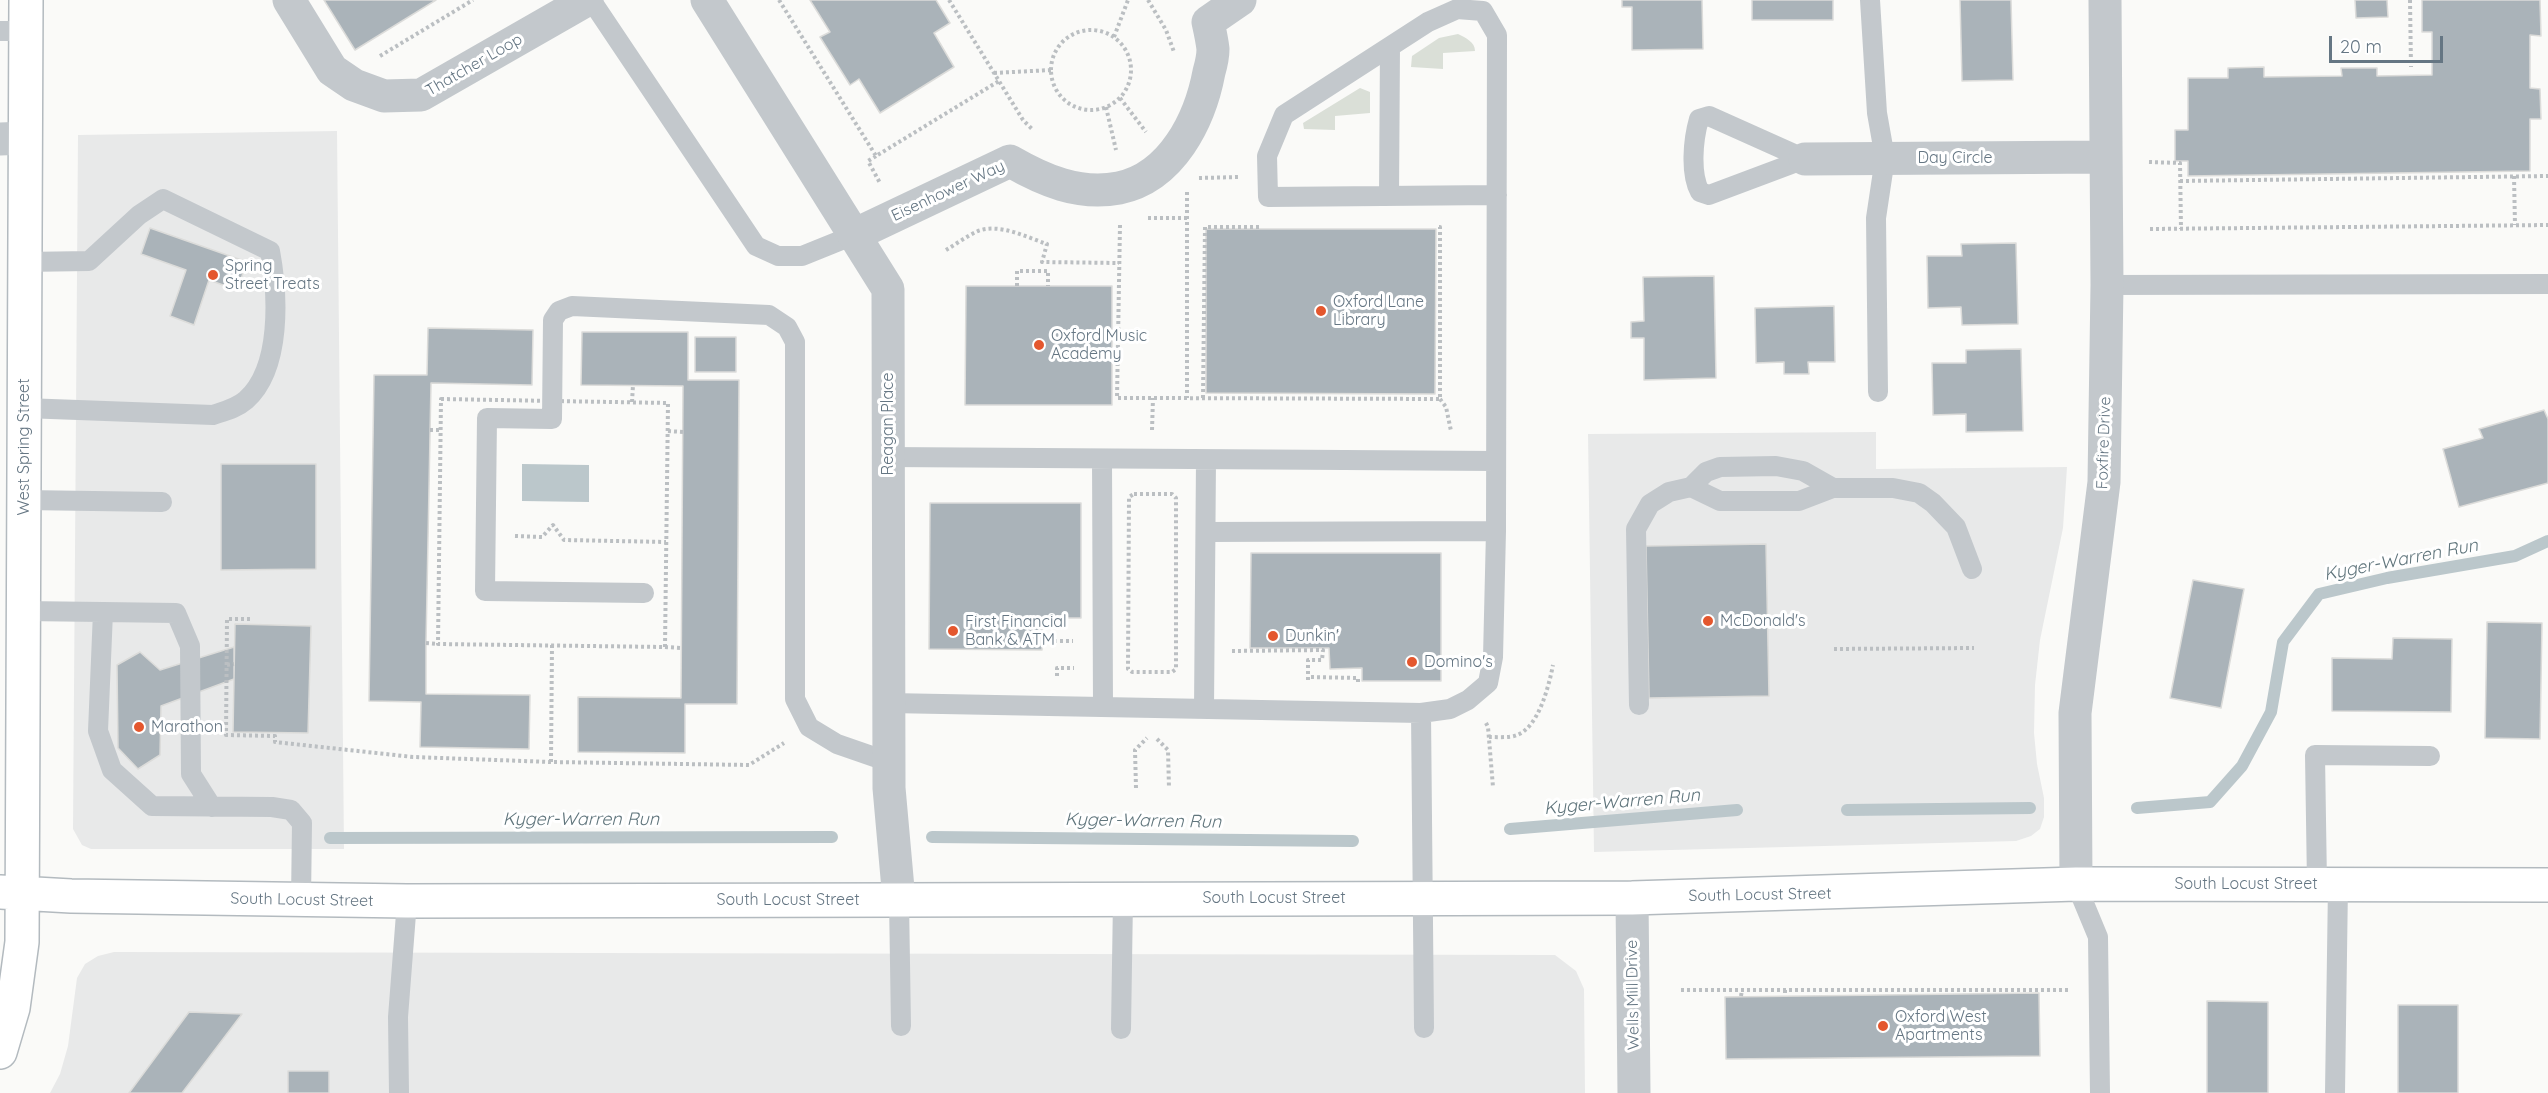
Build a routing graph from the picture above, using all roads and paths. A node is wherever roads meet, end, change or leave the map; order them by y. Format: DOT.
graph roads {
  1 [pos="289,0"];
  2 [pos="589,0"];
  3 [pos="707,0"];
  4 [pos="779,0"];
  5 [pos="949,0"];
  6 [pos="1128,0"];
  7 [pos="1148,0"];
  8 [pos="1240,0"];
  9 [pos="1870,0"];
  10 [pos="2105,0"];
  11 [pos="2410,0"];
  12 [pos="471,1"];
  13 [pos="17,21"];
  14 [pos="1114,37"];
  15 [pos="1390,48"];
  16 [pos="1175,61"];
  17 [pos="2411,67"];
  18 [pos="1051,70"];
  19 [pos="994,73"];
  20 [pos="999,81"];
  21 [pos="354,85"];
  22 [pos="1120,98"];
  23 [pos="1106,107"];
  24 [pos="1153,127"];
  25 [pos="1035,133"];
  26 [pos="1146,133"];
  27 [pos="12,139"];
  28 [pos="1152,139"];
  29 [pos="1116,150"];
  30 [pos="1108,152"];
  31 [pos="876,156"];
  32 [pos="2105,157"];
  33 [pos="1885,158"];
  34 [pos="1118,159"];
  35 [pos="1805,159"];
  36 [pos="2149,162"];
  37 [pos="1268,176"];
  38 [pos="2514,176"];
  39 [pos="2548,176"];
  40 [pos="1198,178"];
  41 [pos="2181,181"];
  42 [pos="882,188"];
  43 [pos="1187,189"];
  44 [pos="1497,195"];
  45 [pos="1389,196"];
  46 [pos="1120,218"];
  47 [pos="1142,218"];
  48 [pos="1187,218"];
  49 [pos="2515,225"];
  50 [pos="2548,225"];
  51 [pos="1263,227"];
  52 [pos="1428,227"];
  53 [pos="2150,229"];
  54 [pos="2181,229"];
  55 [pos="854,235"];
  56 [pos="946,250"];
  57 [pos="24,262"];
  58 [pos="1042,262"];
  59 [pos="1119,263"];
  60 [pos="1043,270"];
  61 [pos="2548,284"];
  62 [pos="2107,285"];
  63 [pos="1017,286"];
  64 [pos="1048,286"];
  65 [pos="633,386"];
  66 [pos="1878,392"];
  67 [pos="1153,398"];
  68 [pos="1187,398"];
  69 [pos="1203,398"];
  70 [pos="1440,399"];
  71 [pos="552,401"];
  72 [pos="632,402"];
  73 [pos="24,408"];
  74 [pos="430,430"];
  75 [pos="441,430"];
  76 [pos="668,431"];
  77 [pos="683,432"];
  78 [pos="1152,436"];
  79 [pos="1453,439"];
  80 [pos="888,457"];
  81 [pos="1102,459"];
  82 [pos="1206,460"];
  83 [pos="1496,461"];
  84 [pos="1691,487"];
  85 [pos="1833,488"];
  86 [pos="24,500"];
  87 [pos="162,502"];
  88 [pos="1496,531"];
  89 [pos="1206,532"];
  90 [pos="486,535"];
  91 [pos="666,542"];
  92 [pos="1972,569"];
  93 [pos="644,593"];
  94 [pos="23,611"];
  95 [pos="103,612"];
  96 [pos="250,619"];
  97 [pos="1232,640"];
  98 [pos="1042,641"];
  99 [pos="1080,641"];
  100 [pos="426,643"];
  101 [pos="438,644"];
  102 [pos="552,645"];
  103 [pos="665,647"];
  104 [pos="681,648"];
  105 [pos="1974,648"];
  106 [pos="1834,649"];
  107 [pos="234,664"];
  108 [pos="227,665"];
  109 [pos="1553,665"];
  110 [pos="1081,668"];
  111 [pos="1128,669"];
  112 [pos="1308,677"];
  113 [pos="889,703"];
  114 [pos="1639,705"];
  115 [pos="1057,707"];
  116 [pos="1103,707"];
  117 [pos="1204,709"];
  118 [pos="1421,713"];
  119 [pos="1480,716"];
  120 [pos="809,727"];
  121 [pos="1489,737"];
  122 [pos="2430,756"];
  123 [pos="551,762"];
  124 [pos="889,762"];
  125 [pos="1492,787"];
  126 [pos="1136,788"];
  127 [pos="1169,788"];
  128 [pos="212,807"];
  129 [pos="2076,884"];
  130 [pos="2328,884"];
  131 [pos="2548,885"];
  132 [pos="11,893"];
  133 [pos="1423,897"];
  134 [pos="1632,898"];
  135 [pos="1123,899"];
  136 [pos="301,900"];
  137 [pos="899,900"];
  138 [pos="407,902"];
  139 [pos="1681,990"];
  140 [pos="1742,990"];
  141 [pos="1785,990"];
  142 [pos="1803,990"];
  143 [pos="2099,990"];
  144 [pos="1741,996"];
  145 [pos="1785,996"];
  146 [pos="1803,996"];
  147 [pos="901,1026"];
  148 [pos="1424,1028"];
  149 [pos="1121,1029"];
  150 [pos="0,1052"];
  151 [pos="399,1093"];
  152 [pos="1634,1093"];
  153 [pos="2100,1093"];
  154 [pos="2335,1093"];
  1 -- 21 [label="street, Thatcher Loop"];
  2 -- 21 [label="street, Thatcher Loop"];
  2 -- 55 [label="lane"];
  3 -- 55 [label="street, Reagan Place"];
  4 -- 31 [label="path"];
  5 -- 19 [label="path"];
  6 -- 14 [label="path"];
  7 -- 16 [label="path"];
  8 -- 55 [label="street, Eisenhower Way"];
  9 -- 33 [label="lane"];
  10 -- 32 [label="street, Foxfire Drive"];
  11 -- 17 [label="path"];
  12 -- 21 [label="path"];
  13 -- 27 [label="street, West Spring Street"];
  14 -- 18 [label="path"];
  14 -- 22 [label="path"];
  15 -- 37 [label="lane"];
  15 -- 44 [label="lane"];
  15 -- 45 [label="lane"];
  18 -- 19 [label="path"];
  18 -- 23 [label="path"];
  19 -- 20 [label="path"];
  20 -- 25 [label="path"];
  20 -- 31 [label="path"];
  22 -- 23 [label="path"];
  22 -- 26 [label="path"];
  23 -- 29 [label="path"];
  24 -- 26 [label="path"];
  26 -- 28 [label="path"];
  27 -- 57 [label="street, West Spring Street"];
  29 -- 30 [label="path"];
  29 -- 34 [label="path"];
  31 -- 42 [label="path"];
  32 -- 33 [label="street, Day Circle"];
  32 -- 62 [label="street, Foxfire Drive"];
  33 -- 35 [label="street, Day Circle"];
  33 -- 66 [label="lane"];
  35 -- 35 [label="lane"];
  36 -- 41 [label="path"];
  37 -- 40 [label="path"];
  37 -- 45 [label="lane"];
  38 -- 39 [label="path"];
  38 -- 41 [label="path"];
  38 -- 49 [label="path"];
  41 -- 54 [label="path"];
  43 -- 48 [label="path"];
  44 -- 45 [label="lane"];
  44 -- 83 [label="lane"];
  46 -- 59 [label="path"];
  47 -- 48 [label="path"];
  48 -- 68 [label="path"];
  49 -- 50 [label="path"];
  49 -- 54 [label="path"];
  51 -- 69 [label="path"];
  52 -- 70 [label="path"];
  53 -- 54 [label="path"];
  55 -- 80 [label="street, Reagan Place"];
  56 -- 58 [label="path"];
  57 -- 73 [label="street, West Spring Street"];
  57 -- 73 [label="lane"];
  58 -- 59 [label="path"];
  58 -- 60 [label="path"];
  59 -- 67 [label="path"];
  60 -- 63 [label="path"];
  60 -- 64 [label="path"];
  61 -- 62 [label="lane"];
  62 -- 129 [label="street, Foxfire Drive"];
  65 -- 72 [label="path"];
  67 -- 68 [label="path"];
  67 -- 78 [label="path"];
  68 -- 69 [label="path"];
  69 -- 70 [label="path"];
  70 -- 79 [label="path"];
  71 -- 72 [label="path"];
  71 -- 75 [label="path"];
  71 -- 90 [label="lane"];
  71 -- 120 [label="lane"];
  72 -- 76 [label="path"];
  73 -- 86 [label="street, West Spring Street"];
  74 -- 75 [label="path"];
  75 -- 101 [label="path"];
  76 -- 77 [label="path"];
  76 -- 91 [label="path"];
  80 -- 81 [label="lane"];
  80 -- 113 [label="street, Reagan Place"];
  81 -- 82 [label="lane"];
  81 -- 116 [label="lane"];
  82 -- 83 [label="lane"];
  82 -- 89 [label="lane"];
  83 -- 88 [label="lane"];
  84 -- 85 [label="lane"];
  84 -- 85 [label="lane"];
  84 -- 114 [label="lane"];
  85 -- 92 [label="lane"];
  86 -- 87 [label="lane"];
  86 -- 94 [label="street, West Spring Street"];
  88 -- 89 [label="lane"];
  88 -- 118 [label="lane"];
  89 -- 117 [label="lane"];
  90 -- 91 [label="path"];
  90 -- 93 [label="lane"];
  91 -- 103 [label="path"];
  94 -- 95 [label="lane"];
  94 -- 132 [label="street, West Spring Street"];
  95 -- 128 [label="lane"];
  95 -- 128 [label="lane"];
  96 -- 108 [label="path"];
  97 -- 112 [label="path"];
  98 -- 99 [label="path"];
  100 -- 101 [label="path"];
  101 -- 102 [label="path"];
  102 -- 103 [label="path"];
  102 -- 123 [label="path"];
  103 -- 104 [label="path"];
  105 -- 106 [label="path"];
  107 -- 108 [label="path"];
  108 -- 123 [label="path"];
  109 -- 121 [label="path"];
  110 -- 115 [label="path"];
  111 -- 111 [label="path"];
  113 -- 115 [label="lane"];
  113 -- 124 [label="street, Reagan Place"];
  115 -- 116 [label="lane"];
  116 -- 117 [label="lane"];
  117 -- 118 [label="lane"];
  118 -- 133 [label="lane"];
  119 -- 121 [label="path"];
  120 -- 123 [label="path"];
  120 -- 124 [label="lane"];
  121 -- 125 [label="path"];
  122 -- 130 [label="lane"];
  124 -- 137 [label="street, Reagan Place"];
  126 -- 127 [label="path"];
  128 -- 136 [label="lane"];
  129 -- 130 [label="street, South Locust Street"];
  129 -- 134 [label="street, South Locust Street"];
  129 -- 143 [label="lane"];
  130 -- 131 [label="street, South Locust Street"];
  130 -- 154 [label="lane"];
  132 -- 136 [label="street, South Locust Street"];
  132 -- 150 [label="street, West Spring Street"];
  133 -- 134 [label="street, South Locust Street"];
  133 -- 135 [label="street, South Locust Street"];
  133 -- 148 [label="lane"];
  134 -- 152 [label="street, Wells Mill Drive"];
  135 -- 137 [label="street, South Locust Street"];
  135 -- 149 [label="lane"];
  136 -- 138 [label="street, South Locust Street"];
  137 -- 138 [label="street, South Locust Street"];
  137 -- 147 [label="lane"];
  138 -- 151 [label="lane"];
  139 -- 140 [label="path"];
  140 -- 141 [label="path"];
  140 -- 144 [label="path"];
  141 -- 142 [label="path"];
  141 -- 145 [label="path"];
  142 -- 143 [label="path"];
  142 -- 146 [label="path"];
  143 -- 153 [label="lane"];
}
